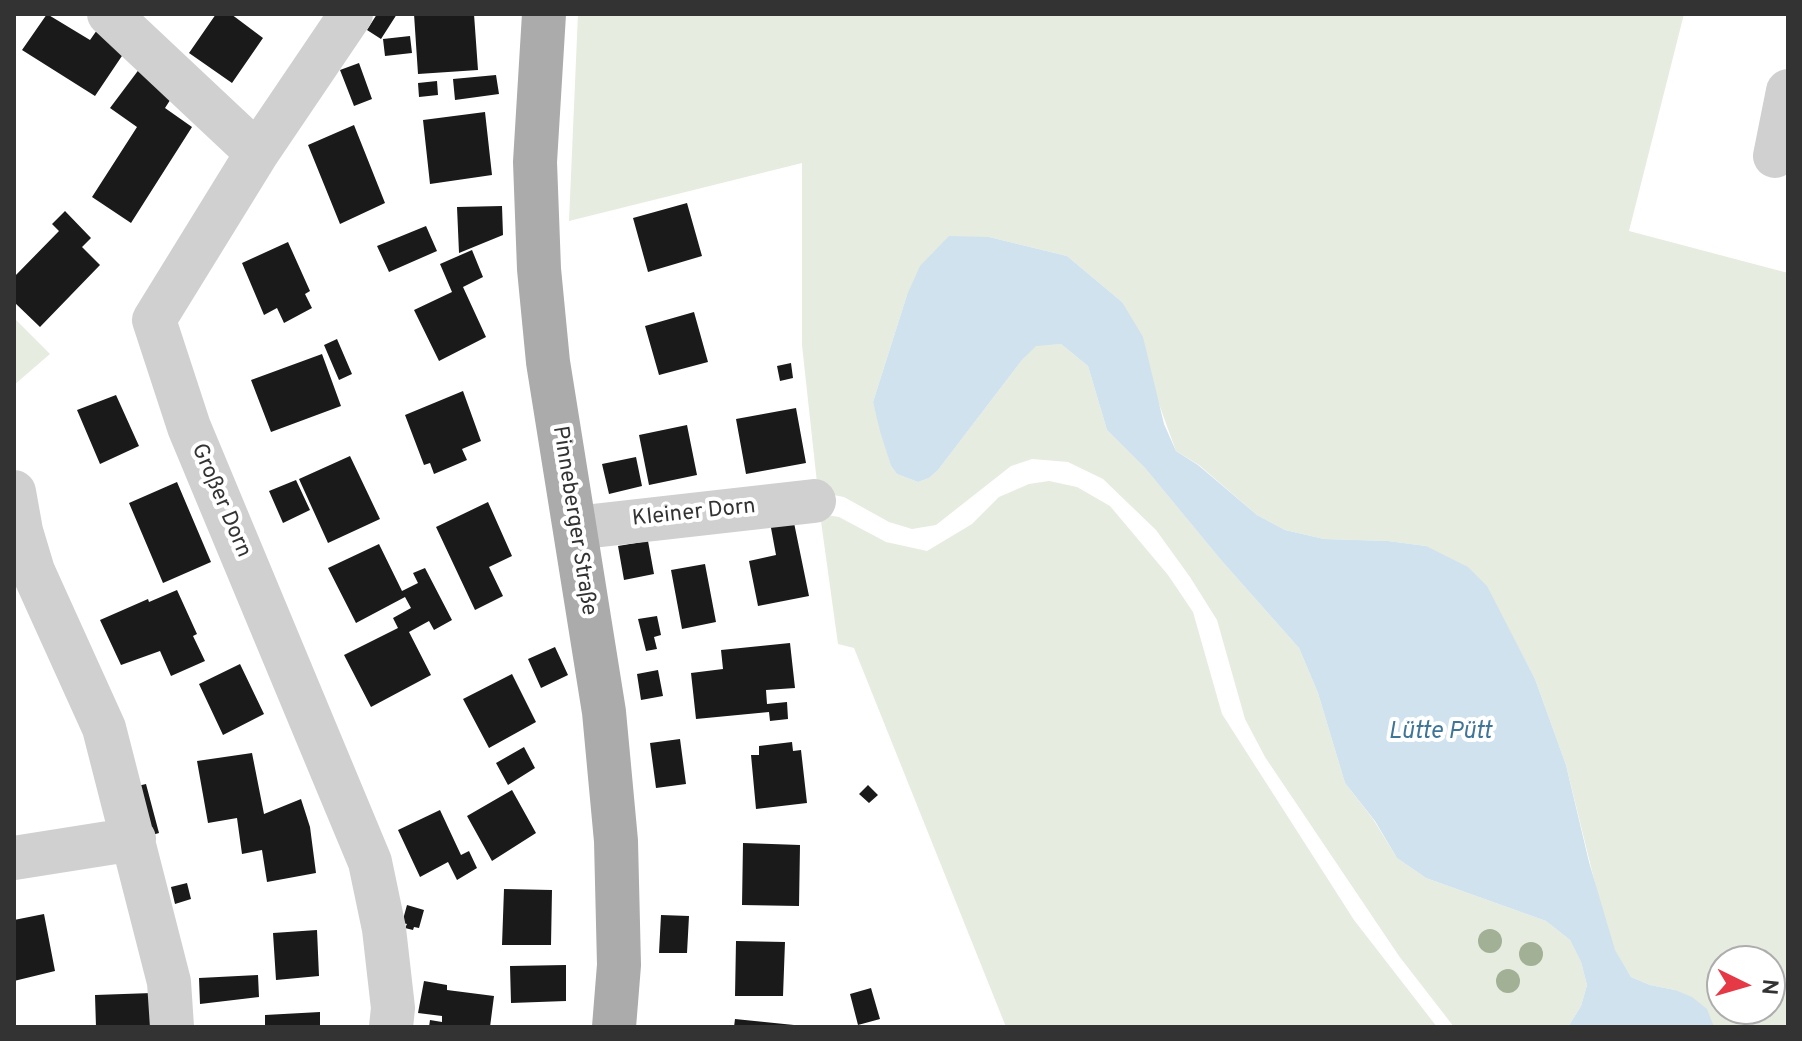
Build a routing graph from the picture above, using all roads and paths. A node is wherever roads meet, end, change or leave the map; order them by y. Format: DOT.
graph roads {
  1 [pos="109,14"];
  2 [pos="351,14"];
  3 [pos="544,14"];
  4 [pos="1788,91"];
  5 [pos="257,153"];
  6 [pos="1775,156"];
  7 [pos="14,492"];
  8 [pos="814,501"];
  9 [pos="575,528"];
  10 [pos="134,839"];
  11 [pos="14,858"];
  12 [pos="172,1027"];
  13 [pos="391,1027"];
  14 [pos="614,1027"];
  1 -- 5 [label="street"];
  2 -- 5 [label="street, Großer Dorn"];
  3 -- 9 [label="main road, Pinneberger Straße"];
  4 -- 6 [label="street"];
  5 -- 13 [label="street, Großer Dorn"];
  7 -- 10 [label="street"];
  8 -- 9 [label="street, Kleiner Dorn"];
  9 -- 14 [label="main road, Pinneberger Straße"];
  10 -- 11 [label="street"];
  10 -- 12 [label="street"];
}
